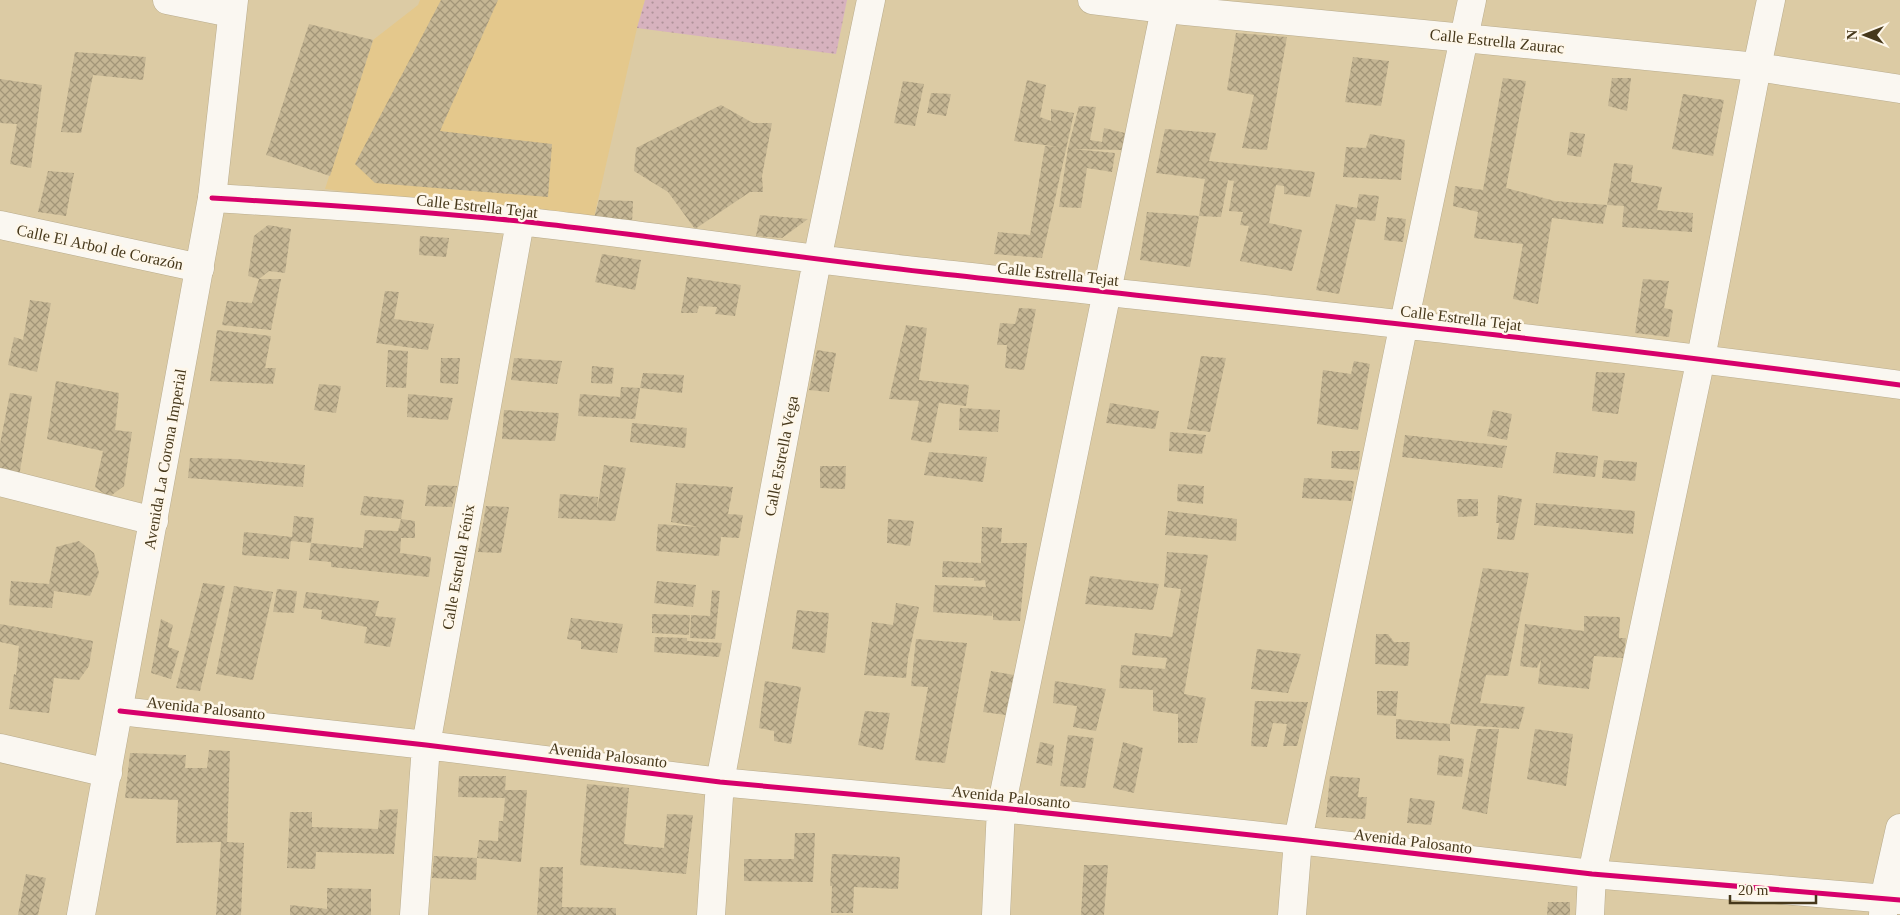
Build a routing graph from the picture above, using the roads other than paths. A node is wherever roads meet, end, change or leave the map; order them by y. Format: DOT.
graph roads {
  1 [pos="166,0"];
  2 [pos="871,0"];
  3 [pos="1092,0"];
  4 [pos="1472,0"];
  5 [pos="1771,0"];
  6 [pos="233,6"];
  7 [pos="1165,9"];
  8 [pos="1464,38"];
  9 [pos="1757,67"];
  10 [pos="1900,89"];
  11 [pos="212,198"];
  12 [pos="520,222"];
  13 [pos="0,225"];
  14 [pos="817,260"];
  15 [pos="200,268"];
  16 [pos="1107,292"];
  17 [pos="1404,324"];
  18 [pos="1701,358"];
  19 [pos="1900,385"];
  20 [pos="0,482"];
  21 [pos="154,521"];
  22 [pos="120,711"];
  23 [pos="426,745"];
  24 [pos="0,748"];
  25 [pos="108,773"];
  26 [pos="720,782"];
  27 [pos="1001,808"];
  28 [pos="1900,828"];
  29 [pos="1298,840"];
  30 [pos="1592,874"];
  31 [pos="1889,905"];
  32 [pos="81,915"];
  33 [pos="414,915"];
  34 [pos="711,915"];
  35 [pos="996,915"];
  36 [pos="1292,915"];
  37 [pos="1590,915"];
  1 -- 6 [label="street"];
  2 -- 14 [label="street, Calle Estrella Vega"];
  3 -- 7 [label="street, Calle Estrella Zaurac"];
  4 -- 8 [label="street"];
  5 -- 9 [label="street"];
  6 -- 11 [label="street, Avenida La Corona Imperial"];
  7 -- 8 [label="street, Calle Estrella Zaurac"];
  7 -- 16 [label="street"];
  8 -- 9 [label="street, Calle Estrella Zaurac"];
  8 -- 17 [label="street"];
  9 -- 10 [label="street, Calle Estrella Zaurac"];
  9 -- 18 [label="street"];
  11 -- 12 [label="street, Calle Estrella Tejat"];
  11 -- 15 [label="street, Avenida La Corona Imperial"];
  12 -- 14 [label="street, Calle Estrella Tejat"];
  12 -- 23 [label="street, Calle Estrella Fénix"];
  13 -- 15 [label="street, Calle El Arbol de Corazón"];
  14 -- 16 [label="street, Calle Estrella Tejat"];
  14 -- 26 [label="street, Calle Estrella Vega"];
  15 -- 21 [label="street, Avenida La Corona Imperial"];
  16 -- 17 [label="street, Calle Estrella Tejat"];
  16 -- 27 [label="street"];
  17 -- 18 [label="street, Calle Estrella Tejat"];
  17 -- 29 [label="street"];
  18 -- 19 [label="street, Calle Estrella Tejat"];
  18 -- 30 [label="street"];
  20 -- 21 [label="street"];
  21 -- 22 [label="street, Avenida La Corona Imperial"];
  22 -- 23 [label="street, Avenida Palosanto"];
  22 -- 25 [label="street, Avenida La Corona Imperial"];
  23 -- 26 [label="street, Avenida Palosanto"];
  23 -- 33 [label="street, Calle Estrella Fénix"];
  24 -- 25 [label="street"];
  25 -- 32 [label="street, Avenida La Corona Imperial"];
  26 -- 27 [label="street, Avenida Palosanto"];
  26 -- 34 [label="street, Calle Estrella Vega"];
  27 -- 29 [label="street, Avenida Palosanto"];
  27 -- 35 [label="street"];
  28 -- 31 [label="street"];
  29 -- 30 [label="street, Avenida Palosanto"];
  29 -- 36 [label="street"];
  30 -- 31 [label="street, Avenida Palosanto"];
  30 -- 37 [label="street"];
}
